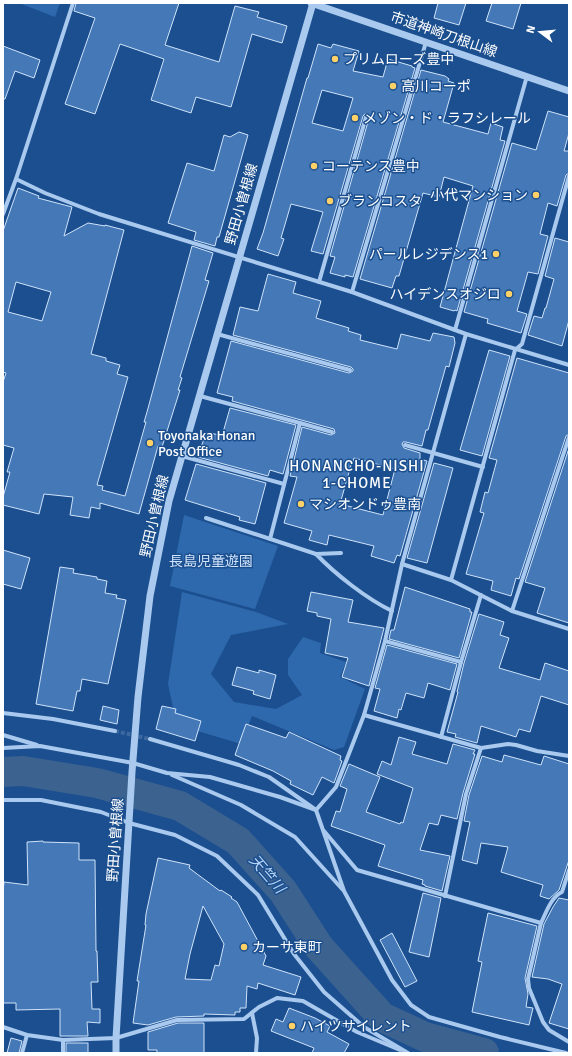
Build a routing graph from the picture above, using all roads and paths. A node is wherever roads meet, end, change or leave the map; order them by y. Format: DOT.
graph roads {
  1 [pos="73,3"];
  2 [pos="312,3"];
  3 [pos="426,42"];
  4 [pos="527,76"];
  5 [pos="569,91"];
  6 [pos="366,118"];
  7 [pos="569,176"];
  8 [pos="16,179"];
  9 [pos="3,214"];
  10 [pos="239,257"];
  11 [pos="319,282"];
  12 [pos="352,292"];
  13 [pos="455,330"];
  14 [pos="217,334"];
  15 [pos="466,334"];
  16 [pos="515,350"];
  17 [pos="569,365"];
  18 [pos="350,370"];
  19 [pos="200,396"];
  20 [pos="300,423"];
  21 [pos="332,432"];
  22 [pos="569,438"];
  23 [pos="405,445"];
  24 [pos="434,453"];
  25 [pos="182,456"];
  26 [pos="483,467"];
  27 [pos="284,484"];
  28 [pos="206,518"];
  29 [pos="270,539"];
  30 [pos="341,553"];
  31 [pos="316,554"];
  32 [pos="402,564"];
  33 [pos="451,580"];
  34 [pos="481,595"];
  35 [pos="392,611"];
  36 [pos="512,611"];
  37 [pos="569,629"];
  38 [pos="385,641"];
  39 [pos="461,662"];
  40 [pos="3,713"];
  41 [pos="364,715"];
  42 [pos="115,731"];
  43 [pos="3,735"];
  44 [pos="441,737"];
  45 [pos="150,739"];
  46 [pos="40,746"];
  47 [pos="3,748"];
  48 [pos="481,748"];
  49 [pos="569,756"];
  50 [pos="133,763"];
  51 [pos="167,773"];
  52 [pos="3,800"];
  53 [pos="316,810"];
  54 [pos="129,824"];
  55 [pos="321,828"];
  56 [pos="569,870"];
  57 [pos="344,891"];
  58 [pos="445,896"];
  59 [pos="541,923"];
  60 [pos="252,1013"];
  61 [pos="3,1027"];
  62 [pos="27,1035"];
  63 [pos="116,1038"];
  64 [pos="63,1040"];
  65 [pos="569,1042"];
  66 [pos="22,1053"];
  67 [pos="63,1053"];
  68 [pos="116,1053"];
  69 [pos="256,1053"];
  70 [pos="407,1053"];
  71 [pos="566,1053"];
  1 -- 8 [label="street"];
  2 -- 3 [label="street, 市道神崎刀根山線"];
  2 -- 10 [label="street, 野田小曽根線"];
  3 -- 4 [label="street, 市道神崎刀根山線"];
  3 -- 12 [label="street"];
  4 -- 5 [label="street, 市道神崎刀根山線"];
  4 -- 13 [label="street"];
  6 -- 11 [label="street"];
  7 -- 16 [label="street"];
  8 -- 9 [label="street"];
  8 -- 10 [label="street"];
  10 -- 11 [label="street"];
  10 -- 14 [label="street, 野田小曽根線"];
  11 -- 12 [label="street"];
  12 -- 13 [label="street"];
  13 -- 15 [label="street"];
  14 -- 18 [label="street"];
  14 -- 19 [label="street, 野田小曽根線"];
  15 -- 16 [label="street"];
  15 -- 24 [label="street"];
  16 -- 17 [label="street"];
  16 -- 26 [label="street"];
  19 -- 20 [label="street"];
  19 -- 25 [label="street, 野田小曽根線"];
  20 -- 21 [label="street"];
  20 -- 27 [label="street"];
  22 -- 36 [label="street"];
  23 -- 24 [label="street"];
  24 -- 26 [label="street"];
  24 -- 32 [label="street"];
  25 -- 27 [label="street"];
  25 -- 50 [label="street, 野田小曽根線"];
  26 -- 33 [label="street"];
  27 -- 29 [label="street"];
  28 -- 29 [label="street"];
  29 -- 31 [label="street"];
  30 -- 31 [label="street"];
  31 -- 35 [label="street"];
  32 -- 33 [label="street"];
  32 -- 35 [label="street"];
  33 -- 34 [label="street"];
  34 -- 36 [label="street"];
  34 -- 39 [label="street"];
  35 -- 38 [label="street"];
  36 -- 37 [label="street"];
  38 -- 39 [label="street"];
  38 -- 41 [label="street"];
  39 -- 44 [label="street"];
  40 -- 42 [label="street"];
  41 -- 44 [label="street"];
  41 -- 53 [label="street"];
  43 -- 46 [label="street"];
  44 -- 48 [label="street"];
  45 -- 53 [label="street"];
  46 -- 47 [label="street"];
  46 -- 50 [label="street"];
  48 -- 49 [label="street"];
  48 -- 58 [label="street"];
  50 -- 51 [label="street"];
  50 -- 54 [label="street, 野田小曽根線"];
  51 -- 53 [label="street"];
  51 -- 57 [label="street"];
  52 -- 54 [label="street"];
  53 -- 55 [label="street"];
  54 -- 63 [label="street, 野田小曽根線"];
  54 -- 70 [label="street"];
  55 -- 57 [label="street"];
  55 -- 58 [label="street"];
  56 -- 59 [label="street"];
  57 -- 71 [label="street"];
  58 -- 59 [label="street"];
  59 -- 65 [label="street"];
  60 -- 63 [label="street"];
  60 -- 69 [label="street"];
  60 -- 70 [label="street"];
  61 -- 62 [label="street"];
  62 -- 64 [label="street"];
  62 -- 66 [label="street"];
  63 -- 64 [label="street"];
  63 -- 68 [label="street, 野田小曽根線"];
  64 -- 67 [label="street"];
}
